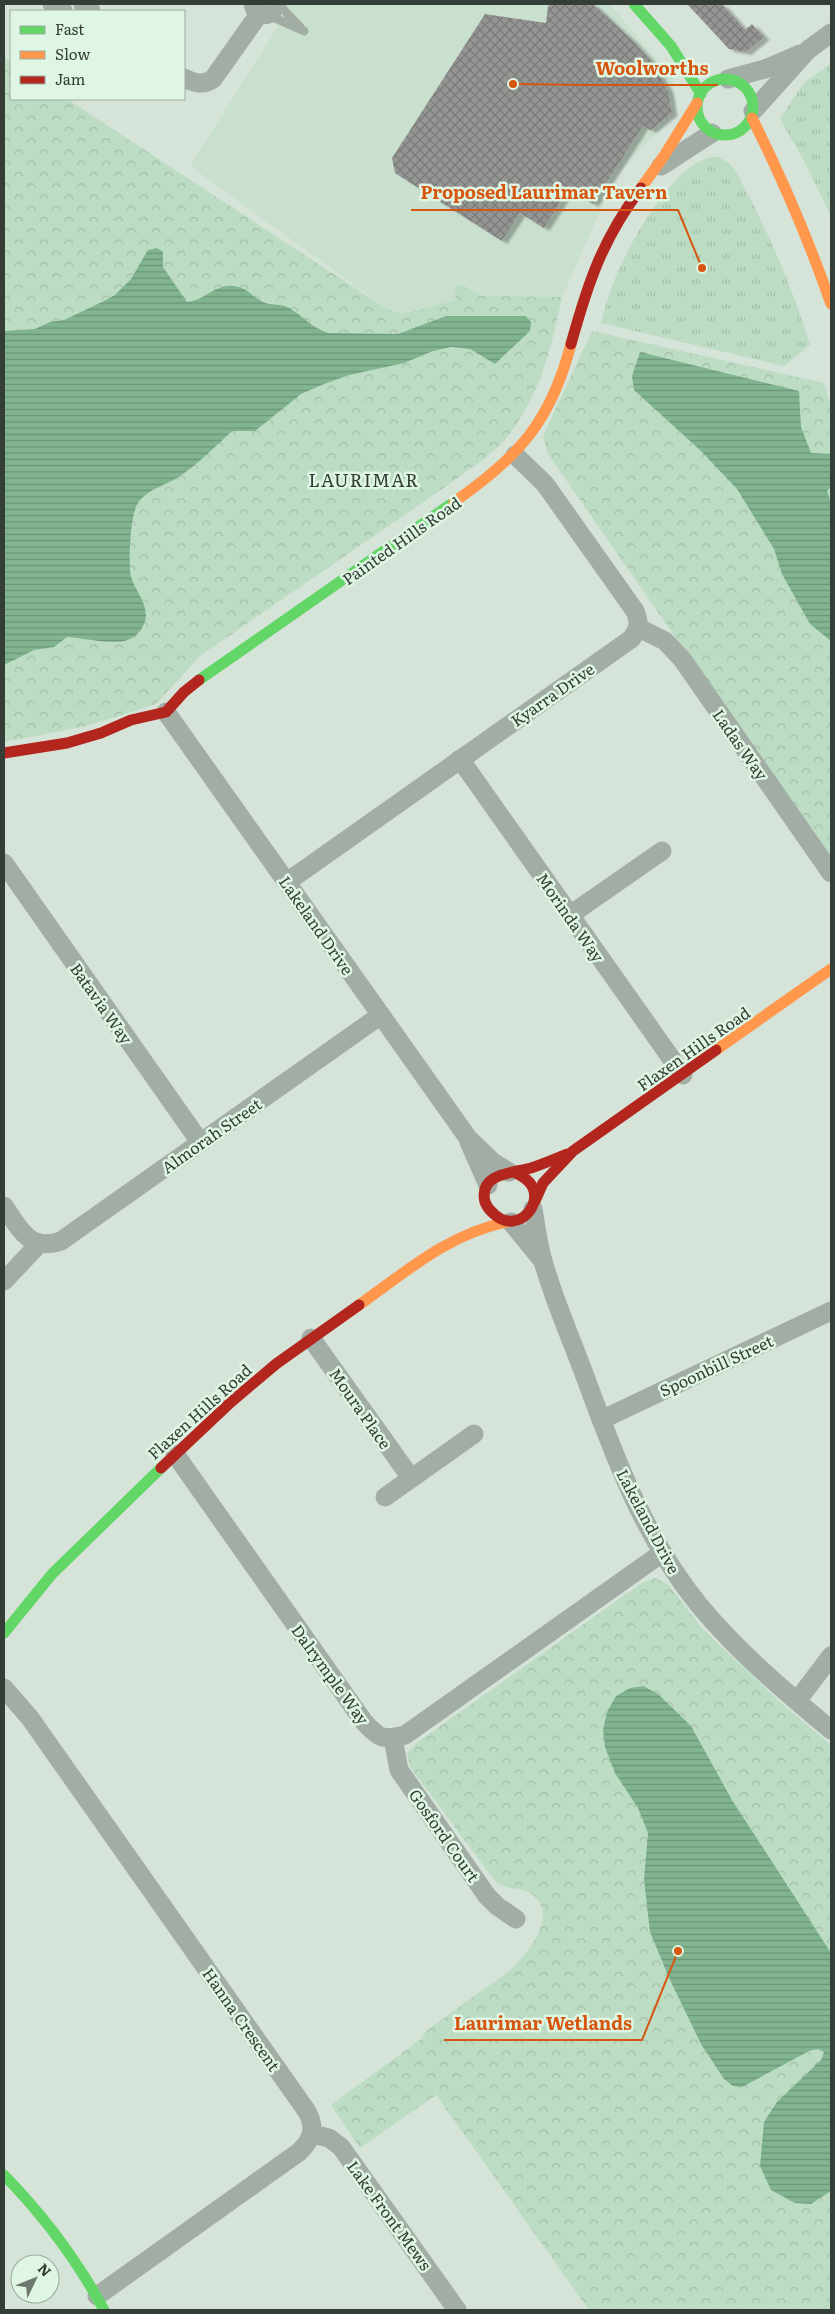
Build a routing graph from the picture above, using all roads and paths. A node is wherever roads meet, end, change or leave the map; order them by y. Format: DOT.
graph roads {
  1 [pos="634,4"];
  2 [pos="262,7"];
  3 [pos="831,33"];
  4 [pos="808,50"];
  5 [pos="709,67"];
  6 [pos="185,78"];
  7 [pos="725,79"];
  8 [pos="699,98"];
  9 [pos="752,115"];
  10 [pos="717,134"];
  11 [pos="736,143"];
  12 [pos="653,172"];
  13 [pos="764,172"];
  14 [pos="791,208"];
  15 [pos="831,304"];
  16 [pos="515,455"];
  17 [pos="639,628"];
  18 [pos="166,712"];
  19 [pos="4,752"];
  20 [pos="460,759"];
  21 [pos="662,851"];
  22 [pos="4,864"];
  23 [pos="831,873"];
  24 [pos="287,882"];
  25 [pos="570,915"];
  26 [pos="831,969"];
  27 [pos="381,1015"];
  28 [pos="683,1075"];
  29 [pos="468,1138"];
  30 [pos="200,1142"];
  31 [pos="573,1152"];
  32 [pos="512,1172"];
  33 [pos="486,1190"];
  34 [pos="534,1205"];
  35 [pos="4,1206"];
  36 [pos="474,1213"];
  37 [pos="509,1222"];
  38 [pos="463,1225"];
  39 [pos="445,1244"];
  40 [pos="38,1245"];
  41 [pos="543,1261"];
  42 [pos="4,1281"];
  43 [pos="831,1311"];
  44 [pos="311,1338"];
  45 [pos="601,1420"];
  46 [pos="474,1434"];
  47 [pos="175,1454"];
  48 [pos="411,1478"];
  49 [pos="385,1497"];
  50 [pos="662,1553"];
  51 [pos="4,1633"];
  52 [pos="831,1656"];
  53 [pos="4,1688"];
  54 [pos="796,1701"];
  55 [pos="831,1730"];
  56 [pos="393,1738"];
  57 [pos="516,1919"];
  58 [pos="312,2134"];
  59 [pos="4,2176"];
  60 [pos="101,2303"];
  61 [pos="457,2310"];
  1 -- 8 [label="street"];
  2 -- 6 [label="street"];
  3 -- 4 [label="street"];
  4 -- 7 [label="street"];
  4 -- 9 [label="street"];
  5 -- 7 [label="street"];
  7 -- 8 [label="street"];
  7 -- 9 [label="street"];
  8 -- 10 [label="street"];
  8 -- 12 [label="street, Painted Hills Road"];
  9 -- 10 [label="street"];
  9 -- 14 [label="street"];
  10 -- 11 [label="street"];
  10 -- 12 [label="street, Painted Hills Road"];
  12 -- 16 [label="street, Painted Hills Road"];
  13 -- 14 [label="street"];
  14 -- 15 [label="street"];
  16 -- 17 [label="street"];
  16 -- 18 [label="street, Painted Hills Road"];
  17 -- 20 [label="street, Kyarra Drive"];
  17 -- 23 [label="street, Ladas Way"];
  18 -- 19 [label="street"];
  18 -- 24 [label="street, Lakeland Drive"];
  20 -- 24 [label="street, Kyarra Drive"];
  20 -- 25 [label="street, Morinda Way"];
  21 -- 25 [label="street"];
  22 -- 30 [label="street, Batavia Way"];
  24 -- 27 [label="street, Lakeland Drive"];
  25 -- 28 [label="street, Morinda Way"];
  26 -- 28 [label="street, Flaxen Hills Road"];
  27 -- 29 [label="street, Lakeland Drive"];
  27 -- 30 [label="street, Almorah Street"];
  28 -- 31 [label="street, Flaxen Hills Road"];
  29 -- 32 [label="street, Lakeland Drive"];
  29 -- 33 [label="street, Lakeland Drive"];
  30 -- 40 [label="street, Almorah Street"];
  31 -- 32 [label="street, Flaxen Hills Road"];
  31 -- 34 [label="street, Flaxen Hills Road"];
  32 -- 33 [label="street"];
  32 -- 34 [label="street"];
  33 -- 36 [label="street"];
  33 -- 37 [label="street"];
  34 -- 37 [label="street"];
  34 -- 41 [label="street, Lakeland Drive"];
  35 -- 40 [label="street"];
  37 -- 39 [label="street, Flaxen Hills Road"];
  37 -- 41 [label="street, Lakeland Drive"];
  38 -- 39 [label="street, Flaxen Hills Road"];
  39 -- 44 [label="street, Flaxen Hills Road"];
  40 -- 42 [label="street"];
  41 -- 45 [label="street, Lakeland Drive"];
  43 -- 45 [label="street, Spoonbill Street"];
  44 -- 47 [label="street, Flaxen Hills Road"];
  44 -- 48 [label="street, Moura Place"];
  45 -- 50 [label="street, Lakeland Drive"];
  46 -- 48 [label="street"];
  47 -- 51 [label="street, Flaxen Hills Road"];
  47 -- 56 [label="street, Dalrymple Way"];
  48 -- 49 [label="street"];
  50 -- 54 [label="street, Lakeland Drive"];
  50 -- 56 [label="street"];
  52 -- 54 [label="street"];
  53 -- 58 [label="street, Hanna Crescent"];
  54 -- 55 [label="street, Lakeland Drive"];
  56 -- 57 [label="street, Gosford Court"];
  58 -- 60 [label="street"];
  58 -- 61 [label="street, Lake Front Mews"];
  59 -- 60 [label="street"];
}
